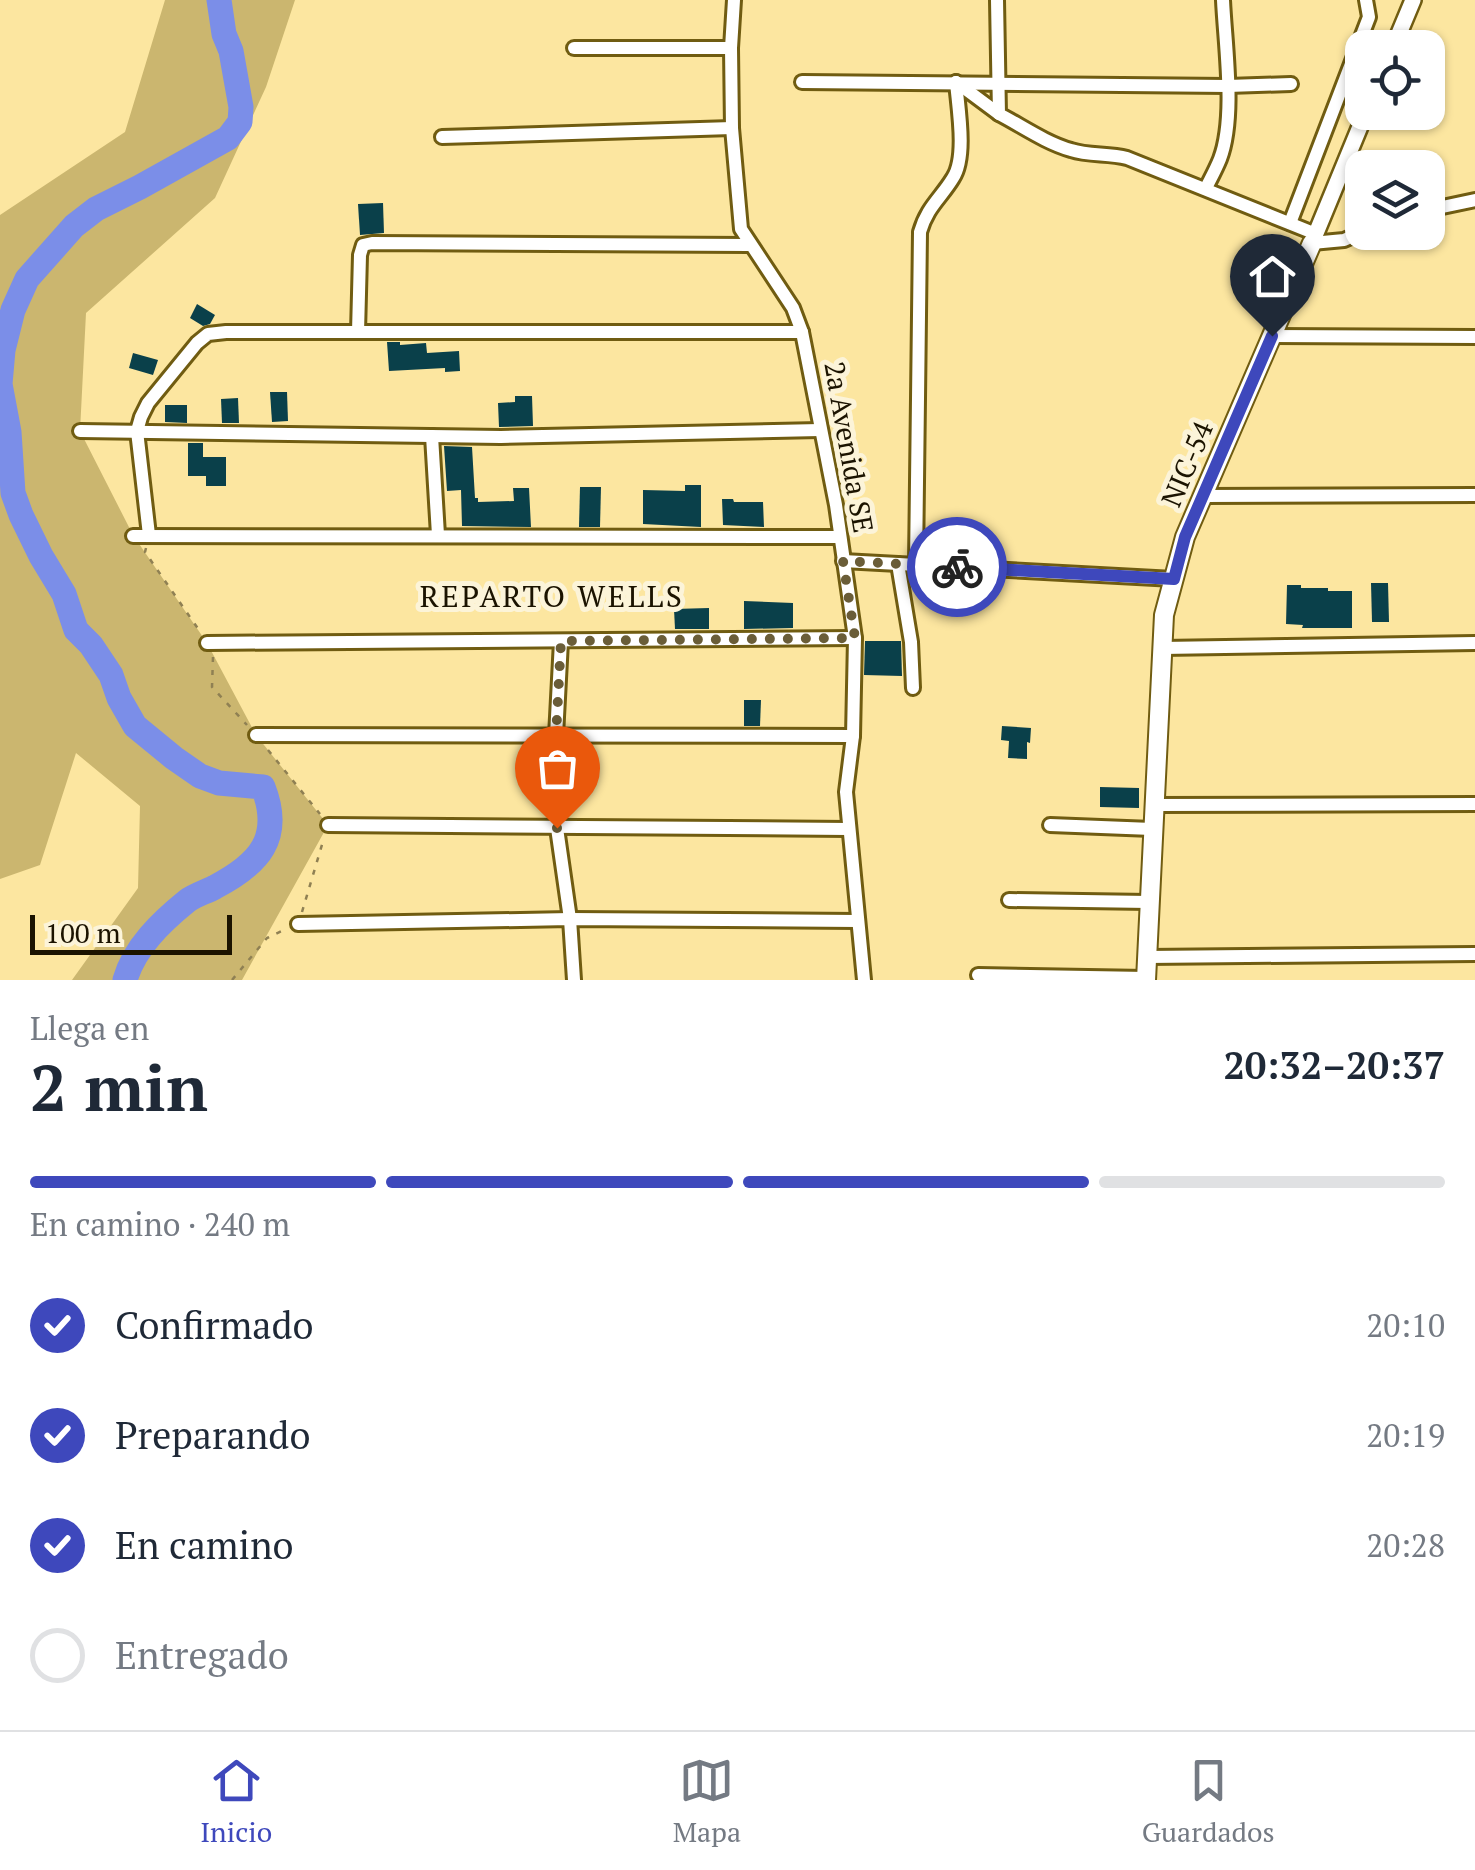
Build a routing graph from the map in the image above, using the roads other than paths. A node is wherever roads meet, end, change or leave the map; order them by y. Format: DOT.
graph roads {
  1 [pos="734,0"];
  2 [pos="997,0"];
  3 [pos="1223,0"];
  4 [pos="1366,0"];
  5 [pos="1412,0"];
  6 [pos="1400,30"];
  7 [pos="574,48"];
  8 [pos="731,48"];
  9 [pos="802,82"];
  10 [pos="956,82"];
  11 [pos="997,82"];
  12 [pos="1291,84"];
  13 [pos="1228,86"];
  14 [pos="999,114"];
  15 [pos="732,128"];
  16 [pos="1359,130"];
  17 [pos="442,137"];
  18 [pos="1206,188"];
  19 [pos="1475,200"];
  20 [pos="1445,206"];
  21 [pos="1290,224"];
  22 [pos="1314,238"];
  23 [pos="1345,240"];
  24 [pos="749,245"];
  25 [pos="358,332"];
  26 [pos="802,332"];
  27 [pos="1272,336"];
  28 [pos="1475,337"];
  29 [pos="820,430"];
  30 [pos="80,431"];
  31 [pos="137,431"];
  32 [pos="432,436"];
  33 [pos="1475,495"];
  34 [pos="1203,496"];
  35 [pos="438,535"];
  36 [pos="134,536"];
  37 [pos="149,536"];
  38 [pos="840,537"];
  39 [pos="843,561"];
  40 [pos="898,564"];
  41 [pos="916,565"];
  42 [pos="1174,579"];
  43 [pos="855,638"];
  44 [pos="561,641"];
  45 [pos="207,642"];
  46 [pos="1475,643"];
  47 [pos="1162,648"];
  48 [pos="913,688"];
  49 [pos="256,735"];
  50 [pos="556,736"];
  51 [pos="854,736"];
  52 [pos="1475,804"];
  53 [pos="1153,805"];
  54 [pos="328,825"];
  55 [pos="1050,825"];
  56 [pos="557,828"];
  57 [pos="849,829"];
  58 [pos="1152,829"];
  59 [pos="1009,900"];
  60 [pos="1149,902"];
  61 [pos="570,919"];
  62 [pos="858,921"];
  63 [pos="298,924"];
  64 [pos="1475,954"];
  65 [pos="1147,957"];
  66 [pos="978,975"];
  67 [pos="1146,979"];
  68 [pos="574,980"];
  69 [pos="864,980"];
  1 -- 8 [label="street, 2a Avenida SE"];
  2 -- 11 [label="street"];
  3 -- 13 [label="street"];
  4 -- 21 [label="street"];
  5 -- 6 [label="street"];
  7 -- 8 [label="street"];
  8 -- 15 [label="street, 2a Avenida SE"];
  9 -- 10 [label="street"];
  10 -- 11 [label="street"];
  10 -- 14 [label="street"];
  10 -- 41 [label="street"];
  11 -- 13 [label="street"];
  11 -- 14 [label="street"];
  12 -- 13 [label="street"];
  13 -- 18 [label="street"];
  14 -- 18 [label="street"];
  15 -- 17 [label="street"];
  15 -- 24 [label="street, 2a Avenida SE"];
  16 -- 22 [label="street, NIC-54 / NIC-54"];
  18 -- 21 [label="street"];
  19 -- 20 [label="street"];
  21 -- 22 [label="street"];
  22 -- 23 [label="street"];
  22 -- 27 [label="main road, NIC-54 / NIC-54"];
  24 -- 25 [label="street"];
  24 -- 26 [label="street, 2a Avenida SE"];
  25 -- 26 [label="street"];
  25 -- 31 [label="street"];
  26 -- 29 [label="street, 2a Avenida SE"];
  27 -- 28 [label="street"];
  27 -- 34 [label="main road, NIC-54 / NIC-54"];
  29 -- 32 [label="street"];
  29 -- 38 [label="street, 2a Avenida SE"];
  30 -- 31 [label="street"];
  31 -- 32 [label="street"];
  31 -- 37 [label="street"];
  32 -- 35 [label="street"];
  33 -- 34 [label="street"];
  34 -- 42 [label="main road, NIC-54 / NIC-54"];
  35 -- 37 [label="street"];
  35 -- 38 [label="street"];
  36 -- 37 [label="street"];
  38 -- 39 [label="street, 2a Avenida SE"];
  39 -- 40 [label="street"];
  39 -- 43 [label="street, 2a Avenida SE"];
  40 -- 41 [label="street"];
  40 -- 48 [label="street"];
  41 -- 42 [label="street"];
  42 -- 47 [label="main road, NIC-54 / NIC-54"];
  43 -- 44 [label="street"];
  43 -- 51 [label="street, 2a Avenida SE"];
  44 -- 45 [label="street"];
  44 -- 50 [label="street"];
  46 -- 47 [label="street"];
  47 -- 53 [label="main road, NIC-54 / NIC-54"];
  49 -- 50 [label="street"];
  50 -- 51 [label="street"];
  50 -- 56 [label="street"];
  51 -- 57 [label="street, 2a Avenida SE"];
  52 -- 53 [label="street"];
  53 -- 58 [label="main road, NIC-54 / NIC-54"];
  54 -- 56 [label="street"];
  55 -- 58 [label="street"];
  56 -- 57 [label="street"];
  56 -- 61 [label="street"];
  57 -- 62 [label="street, 2a Avenida SE"];
  58 -- 60 [label="main road, NIC-54 / NIC-54"];
  59 -- 60 [label="street"];
  60 -- 65 [label="main road, NIC-54 / NIC-54"];
  61 -- 62 [label="street"];
  61 -- 63 [label="street"];
  61 -- 68 [label="street"];
  62 -- 69 [label="street, 2a Avenida SE"];
  64 -- 65 [label="street"];
  65 -- 67 [label="main road, NIC-54 / NIC-54"];
  66 -- 67 [label="street"];
}
